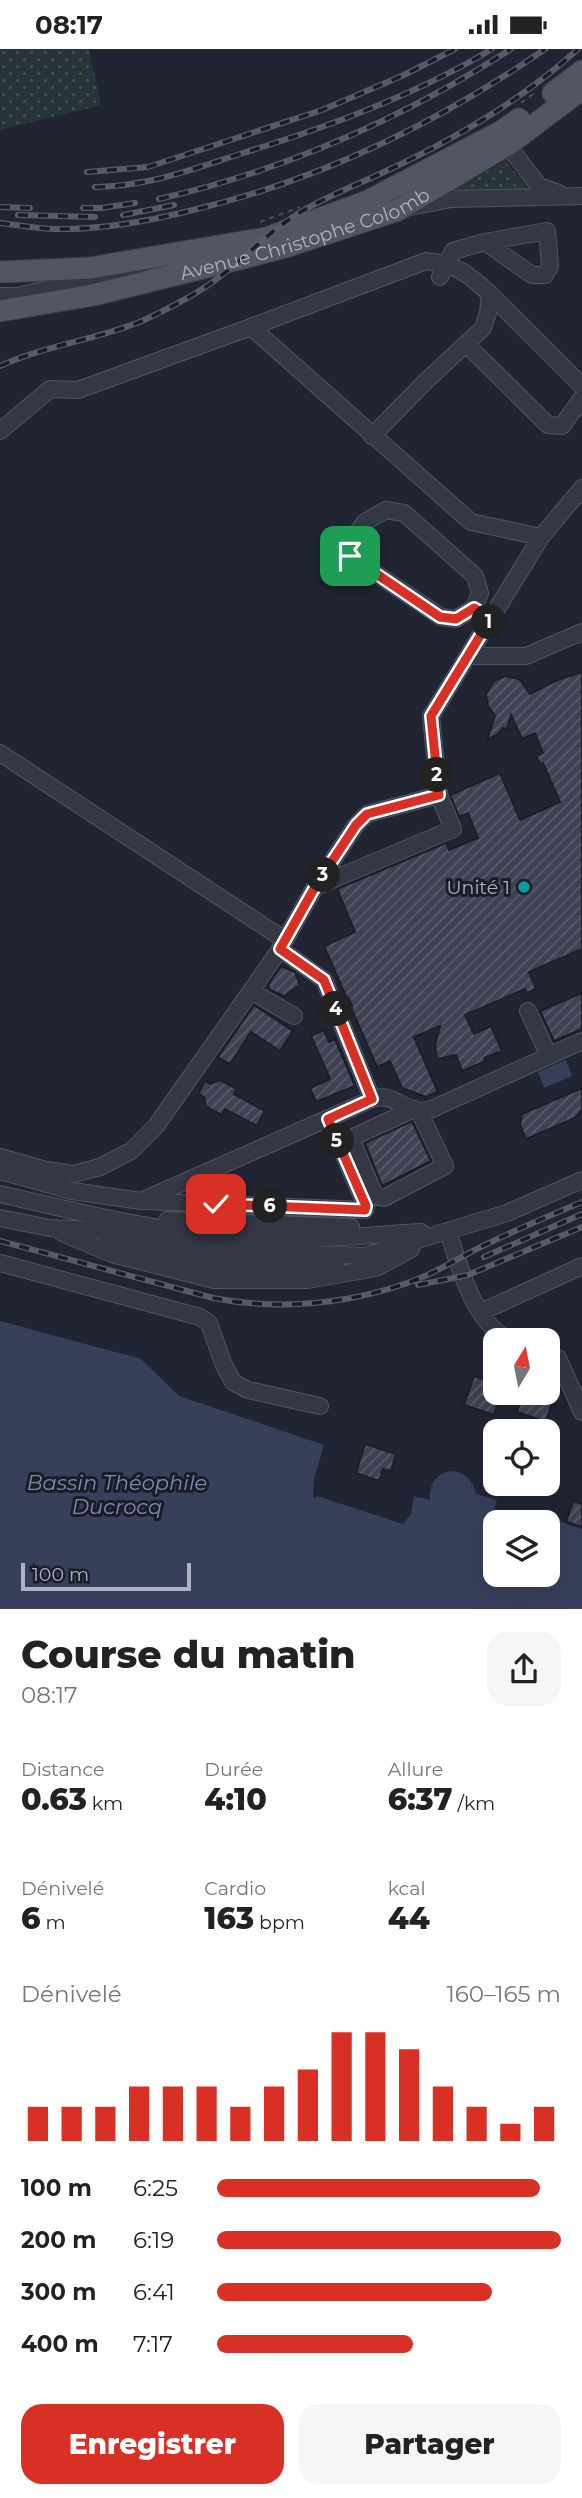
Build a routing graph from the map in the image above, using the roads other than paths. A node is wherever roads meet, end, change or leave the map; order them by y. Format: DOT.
graph roads {
  1 [pos="582,71"];
  2 [pos="582,89"];
  3 [pos="505,137"];
  4 [pos="575,196"];
  5 [pos="398,210"];
  6 [pos="256,233"];
  7 [pos="485,242"];
  8 [pos="222,245"];
  9 [pos="443,270"];
  10 [pos="0,272"];
  11 [pos="0,280"];
  12 [pos="490,294"];
  13 [pos="0,296"];
  14 [pos="0,311"];
  15 [pos="251,327"];
  16 [pos="466,344"];
  17 [pos="582,386"];
  18 [pos="582,398"];
  19 [pos="0,431"];
  20 [pos="372,436"];
  21 [pos="582,488"];
  22 [pos="541,537"];
  23 [pos="474,608"];
  24 [pos="491,618"];
  25 [pos="582,632"];
  26 [pos="468,656"];
  27 [pos="0,753"];
  28 [pos="439,795"];
  29 [pos="315,887"];
  30 [pos="283,945"];
  31 [pos="251,991"];
  32 [pos="528,1011"];
  33 [pos="294,1016"];
  34 [pos="582,1041"];
  35 [pos="549,1056"];
  36 [pos="372,1099"];
  37 [pos="416,1110"];
  38 [pos="328,1119"];
  39 [pos="0,1157"];
  40 [pos="0,1171"];
  41 [pos="582,1180"];
  42 [pos="0,1194"];
  43 [pos="141,1201"];
  44 [pos="0,1218"];
  45 [pos="50,1228"];
  46 [pos="448,1231"];
  47 [pos="0,1263"];
  48 [pos="582,1266"];
  49 [pos="481,1312"];
  50 [pos="494,1328"];
  51 [pos="560,1362"];
  52 [pos="320,1406"];
  53 [pos="582,1412"];
  1 -- 3 [label="main road"];
  2 -- 3 [label="main road, Avenue Christophe Colomb"];
  3 -- 4 [label="street"];
  3 -- 5 [label="main road, Avenue Christophe Colomb"];
  3 -- 6 [label="main road"];
  4 -- 5 [label="street"];
  5 -- 14 [label="main road, Avenue Christophe Colomb"];
  6 -- 8 [label="main road"];
  6 -- 13 [label="street"];
  7 -- 9 [label="street"];
  8 -- 10 [label="main road"];
  8 -- 11 [label="main road"];
  9 -- 12 [label="street"];
  9 -- 15 [label="street"];
  12 -- 16 [label="street"];
  12 -- 17 [label="street"];
  15 -- 19 [label="street"];
  15 -- 20 [label="street"];
  16 -- 18 [label="street"];
  16 -- 20 [label="street"];
  20 -- 22 [label="street"];
  21 -- 22 [label="street"];
  22 -- 24 [label="street"];
  23 -- 23 [label="street"];
  23 -- 24 [label="street"];
  24 -- 26 [label="street"];
  25 -- 26 [label="street"];
  26 -- 28 [label="street"];
  27 -- 30 [label="street"];
  28 -- 29 [label="street"];
  28 -- 29 [label="street"];
  29 -- 30 [label="street"];
  30 -- 31 [label="street"];
  30 -- 36 [label="street"];
  31 -- 33 [label="street"];
  31 -- 39 [label="street"];
  32 -- 35 [label="street"];
  34 -- 35 [label="street"];
  35 -- 37 [label="street"];
  36 -- 37 [label="street"];
  36 -- 38 [label="street"];
  37 -- 37 [label="street"];
  38 -- 43 [label="street"];
  38 -- 43 [label="street"];
  40 -- 43 [label="street"];
  41 -- 46 [label="street"];
  42 -- 46 [label="street"];
  44 -- 45 [label="street"];
  45 -- 46 [label="street"];
  45 -- 46 [label="street"];
  46 -- 49 [label="street"];
  47 -- 52 [label="street"];
  48 -- 49 [label="street"];
  49 -- 50 [label="street"];
  51 -- 53 [label="street"];
}
